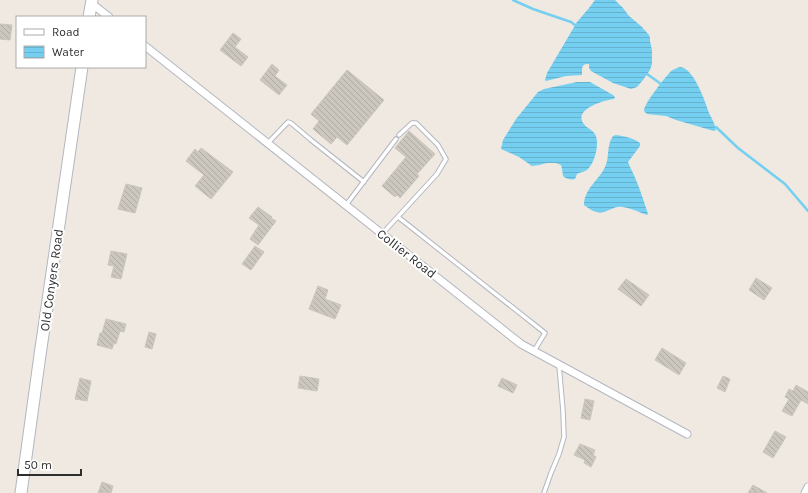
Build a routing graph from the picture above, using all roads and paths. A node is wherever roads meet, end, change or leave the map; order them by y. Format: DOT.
graph roads {
  1 [pos="91,2"];
  2 [pos="89,16"];
  3 [pos="108,16"];
  4 [pos="146,47"];
  5 [pos="82,68"];
  6 [pos="399,135"];
  7 [pos="396,139"];
  8 [pos="268,143"];
  9 [pos="364,182"];
  10 [pos="346,205"];
  11 [pos="398,217"];
  12 [pos="382,234"];
  13 [pos="534,351"];
  14 [pos="558,365"];
  15 [pos="687,434"];
  16 [pos="808,487"];
  17 [pos="21,493"];
  18 [pos="544,493"];
  19 [pos="805,493"];
  1 -- 2 [label="street"];
  1 -- 3 [label="street"];
  4 -- 8 [label="street, Collier Road"];
  5 -- 17 [label="street, Old Conyers Road"];
  6 -- 11 [label="lane"];
  7 -- 9 [label="lane"];
  8 -- 9 [label="lane"];
  8 -- 10 [label="street, Collier Road"];
  9 -- 10 [label="lane"];
  10 -- 12 [label="street, Collier Road"];
  11 -- 12 [label="lane"];
  11 -- 13 [label="lane"];
  12 -- 13 [label="street, Collier Road"];
  13 -- 14 [label="street, Collier Road"];
  14 -- 15 [label="street, Collier Road"];
  14 -- 18 [label="lane"];
  16 -- 19 [label="street"];
}
